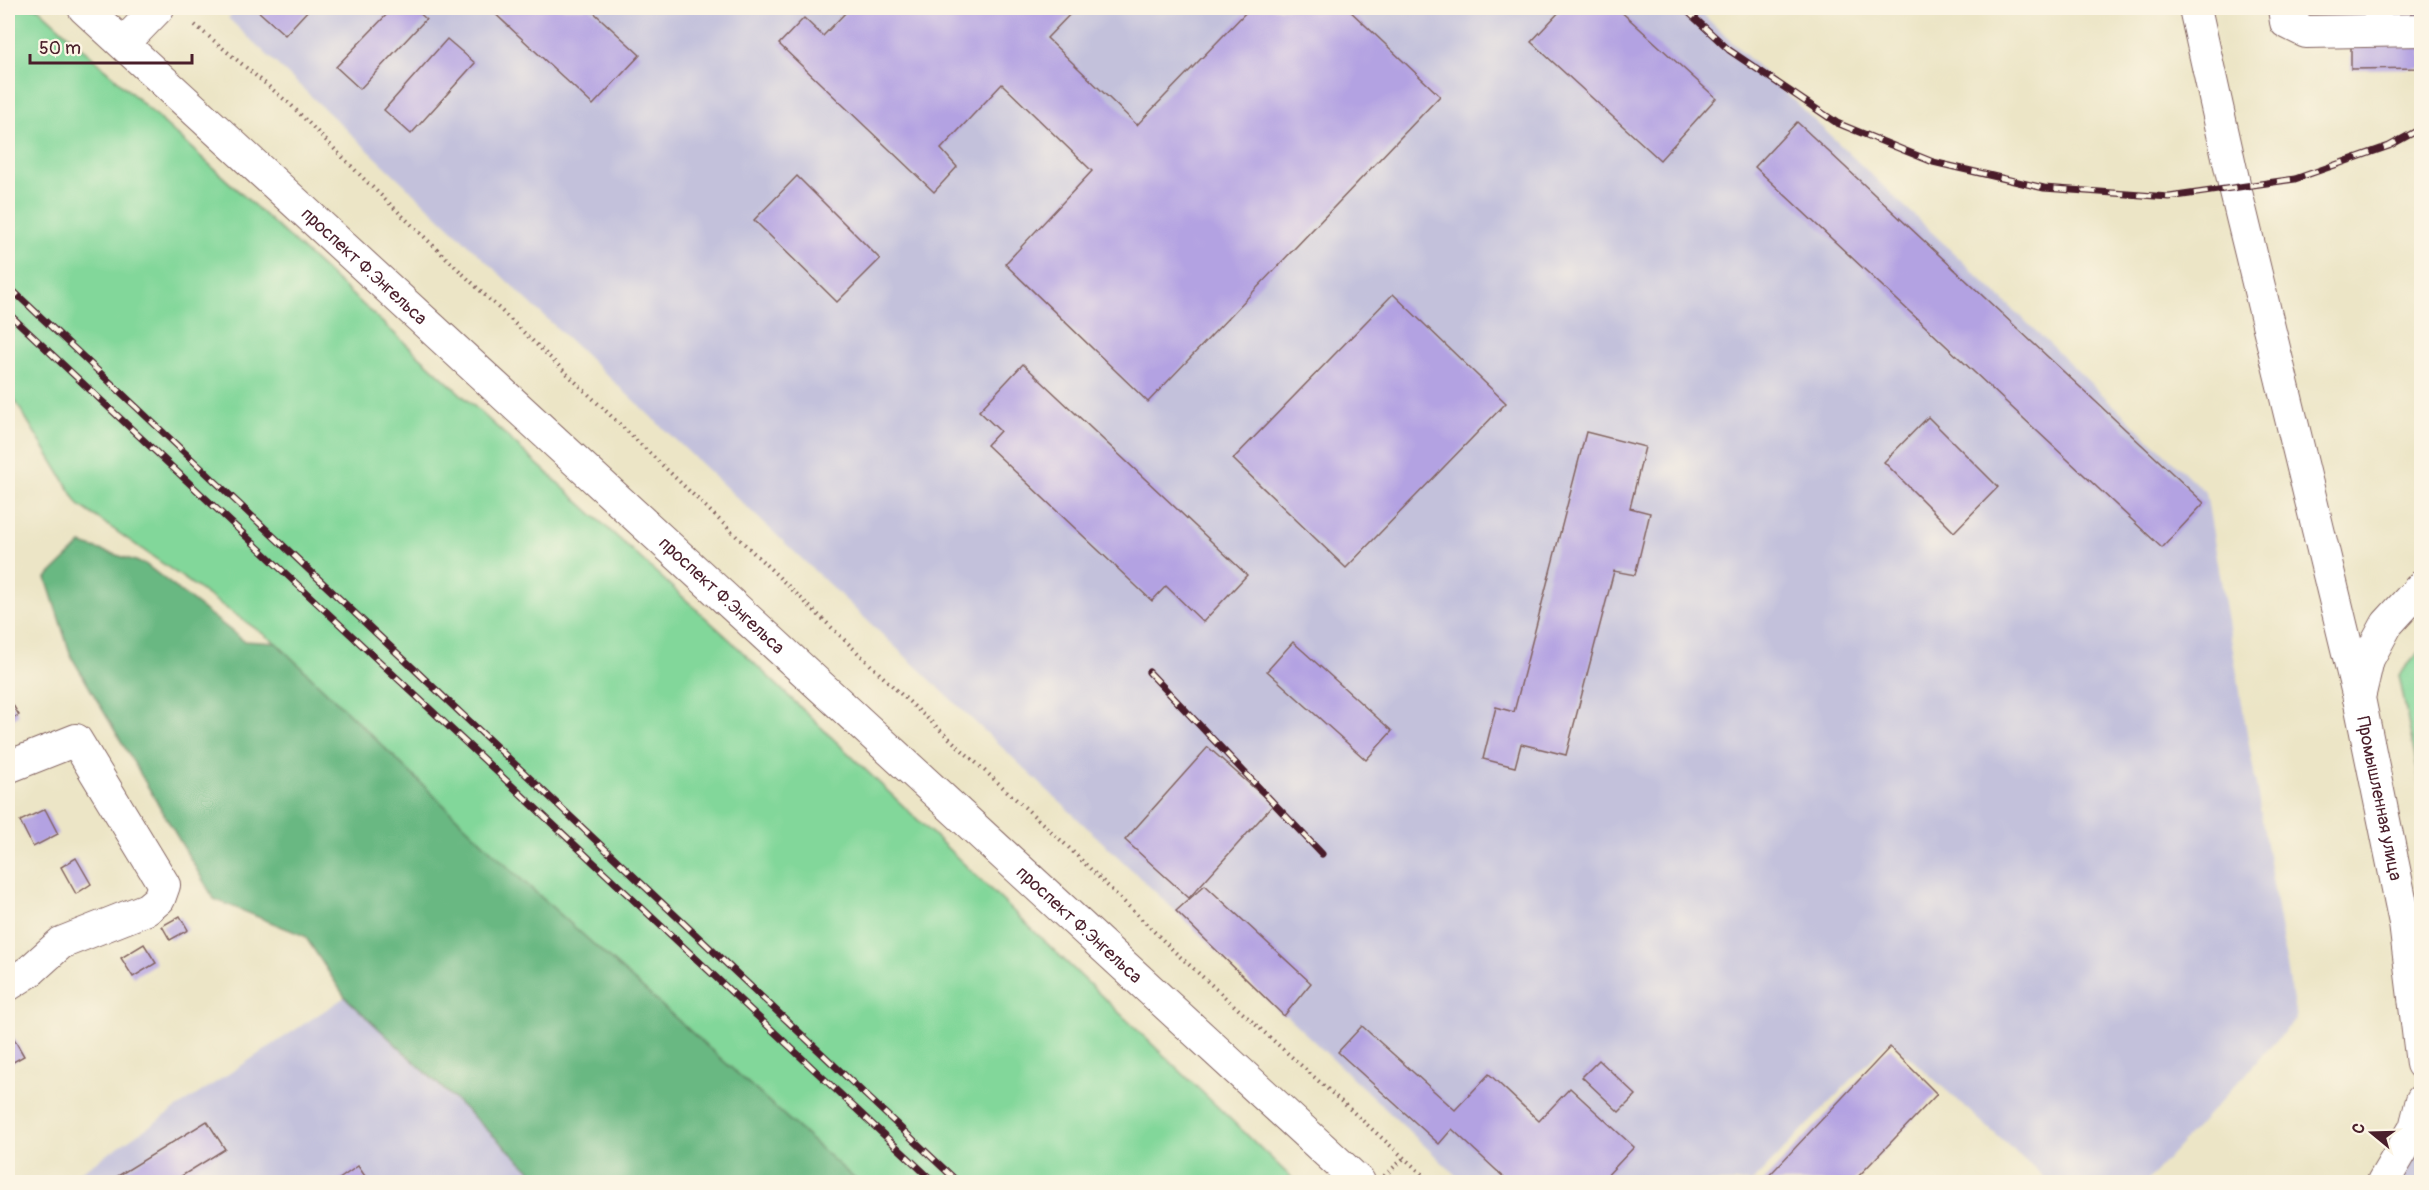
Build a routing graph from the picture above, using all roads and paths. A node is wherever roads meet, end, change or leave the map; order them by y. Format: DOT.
graph roads {
  1 [pos="84,8"];
  2 [pos="158,8"];
  3 [pos="2195,8"];
  4 [pos="2284,8"];
  5 [pos="195,25"];
  6 [pos="2421,30"];
  7 [pos="124,43"];
  8 [pos="2421,586"];
  9 [pos="2359,698"];
  10 [pos="8,767"];
  11 [pos="2413,919"];
  12 [pos="8,985"];
  13 [pos="2421,1064"];
  14 [pos="2421,1100"];
  15 [pos="1404,1158"];
  16 [pos="1359,1182"];
  17 [pos="1377,1182"];
  18 [pos="1431,1182"];
  19 [pos="2383,1182"];
  1 -- 7 [label="street, проспект Ф.Энгельса"];
  2 -- 7 [label="street"];
  3 -- 9 [label="street"];
  4 -- 6 [label="street"];
  5 -- 15 [label="path"];
  7 -- 16 [label="street, проспект Ф.Энгельса"];
  8 -- 9 [label="street, Промышленная улица"];
  9 -- 11 [label="street, Промышленная улица"];
  10 -- 12 [label="street"];
  11 -- 13 [label="street, Промышленная улица"];
  14 -- 19 [label="street"];
  15 -- 17 [label="path"];
  15 -- 18 [label="path"];
}
